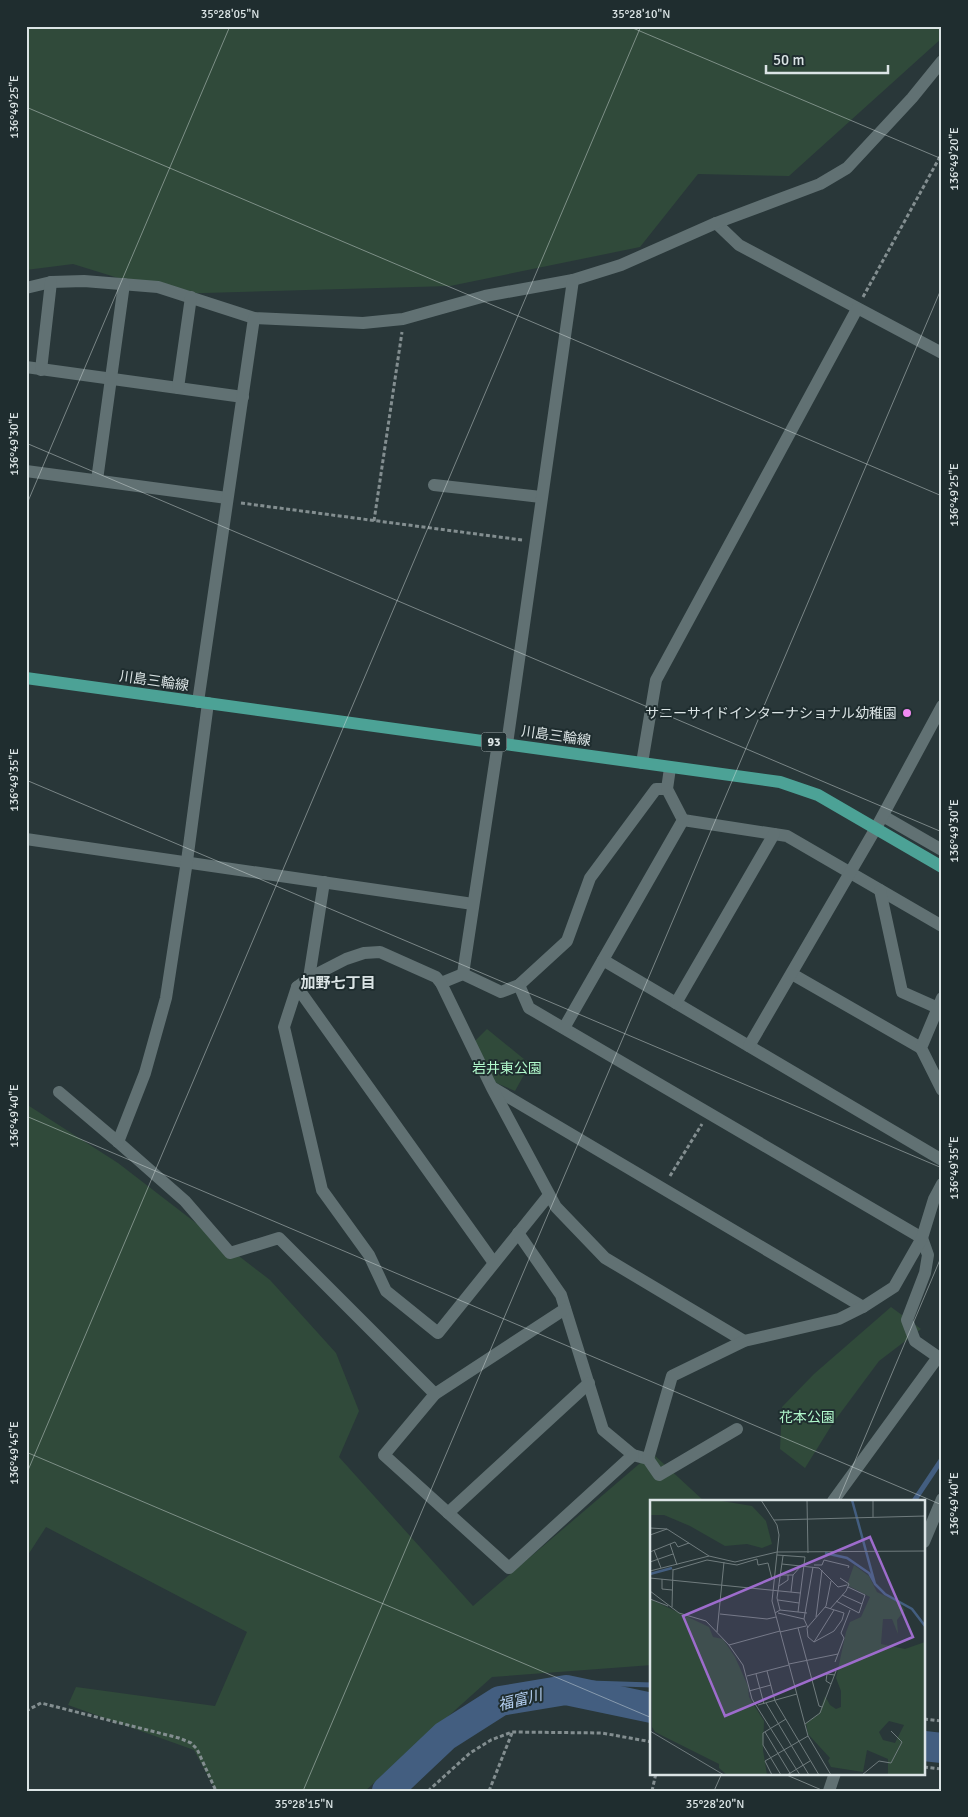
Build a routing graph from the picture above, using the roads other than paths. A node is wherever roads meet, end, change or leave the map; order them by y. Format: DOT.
graph roads {
  1 [pos="942,61"];
  2 [pos="716,223"];
  3 [pos="573,280"];
  4 [pos="51,282"];
  5 [pos="124,284"];
  6 [pos="26,288"];
  7 [pos="191,297"];
  8 [pos="857,309"];
  9 [pos="254,318"];
  10 [pos="942,353"];
  11 [pos="26,367"];
  12 [pos="41,370"];
  13 [pos="111,379"];
  14 [pos="178,388"];
  15 [pos="243,397"];
  16 [pos="26,471"];
  17 [pos="97,480"];
  18 [pos="434,485"];
  19 [pos="541,497"];
  20 [pos="227,500"];
  21 [pos="26,678"];
  22 [pos="203,703"];
  23 [pos="942,706"];
  24 [pos="502,744"];
  25 [pos="642,763"];
  26 [pos="670,768"];
  27 [pos="666,789"];
  28 [pos="882,816"];
  29 [pos="683,820"];
  30 [pos="876,828"];
  31 [pos="774,834"];
  32 [pos="26,839"];
  33 [pos="942,850"];
  34 [pos="187,861"];
  35 [pos="942,867"];
  36 [pos="849,872"];
  37 [pos="324,882"];
  38 [pos="880,890"];
  39 [pos="474,904"];
  40 [pos="942,926"];
  41 [pos="604,960"];
  42 [pos="463,974"];
  43 [pos="792,974"];
  44 [pos="309,978"];
  45 [pos="440,983"];
  46 [pos="519,985"];
  47 [pos="297,987"];
  48 [pos="676,1002"];
  49 [pos="940,1003"];
  50 [pos="564,1028"];
  51 [pos="749,1046"];
  52 [pos="922,1048"];
  53 [pos="492,1088"];
  54 [pos="942,1090"];
  55 [pos="59,1092"];
  56 [pos="118,1142"];
  57 [pos="942,1160"];
  58 [pos="942,1184"];
  59 [pos="549,1195"];
  60 [pos="518,1233"];
  61 [pos="922,1238"];
  62 [pos="494,1263"];
  63 [pos="863,1307"];
  64 [pos="565,1309"];
  65 [pos="744,1341"];
  66 [pos="589,1383"];
  67 [pos="435,1394"];
  68 [pos="737,1429"];
  69 [pos="633,1455"];
  70 [pos="648,1459"];
  71 [pos="942,1498"];
  72 [pos="834,1500"];
  73 [pos="448,1513"];
  74 [pos="926,1537"];
  75 [pos="835,1774"];
  76 [pos="829,1791"];
  1 -- 2 [label="street"];
  2 -- 3 [label="street"];
  2 -- 8 [label="street"];
  3 -- 9 [label="street"];
  3 -- 19 [label="street"];
  4 -- 5 [label="street"];
  4 -- 6 [label="street"];
  4 -- 12 [label="street"];
  5 -- 7 [label="street"];
  5 -- 13 [label="street"];
  7 -- 9 [label="street"];
  7 -- 14 [label="street"];
  8 -- 10 [label="street"];
  8 -- 25 [label="street"];
  9 -- 15 [label="street"];
  11 -- 12 [label="street"];
  12 -- 13 [label="street"];
  13 -- 14 [label="street"];
  13 -- 17 [label="street"];
  14 -- 15 [label="street"];
  15 -- 20 [label="street"];
  16 -- 17 [label="street"];
  17 -- 20 [label="street"];
  18 -- 19 [label="street"];
  19 -- 24 [label="street"];
  20 -- 22 [label="street"];
  21 -- 22 [label="main road, 川島三輪線 / 93"];
  22 -- 24 [label="main road, 川島三輪線 / 93"];
  22 -- 34 [label="street"];
  23 -- 28 [label="street"];
  24 -- 25 [label="main road, 川島三輪線 / 93"];
  24 -- 39 [label="street"];
  25 -- 26 [label="main road, 川島三輪線 / 93"];
  26 -- 27 [label="street"];
  26 -- 30 [label="main road, 川島三輪線 / 93"];
  27 -- 29 [label="street"];
  27 -- 46 [label="street"];
  28 -- 30 [label="street"];
  28 -- 33 [label="street"];
  29 -- 31 [label="street"];
  29 -- 41 [label="street"];
  30 -- 35 [label="main road, 川島三輪線 / 93"];
  30 -- 36 [label="street"];
  31 -- 36 [label="street"];
  31 -- 48 [label="street"];
  32 -- 34 [label="street"];
  34 -- 37 [label="street"];
  34 -- 56 [label="street"];
  36 -- 38 [label="street"];
  36 -- 43 [label="street"];
  37 -- 39 [label="street"];
  37 -- 44 [label="street"];
  38 -- 40 [label="street"];
  38 -- 49 [label="street"];
  39 -- 42 [label="street"];
  41 -- 48 [label="street"];
  41 -- 50 [label="street"];
  42 -- 45 [label="street"];
  42 -- 46 [label="street"];
  43 -- 51 [label="street"];
  43 -- 52 [label="street"];
  44 -- 45 [label="street"];
  44 -- 47 [label="street"];
  45 -- 53 [label="street"];
  46 -- 50 [label="street"];
  47 -- 62 [label="street"];
  47 -- 62 [label="street"];
  48 -- 51 [label="street"];
  49 -- 52 [label="street"];
  50 -- 61 [label="street"];
  51 -- 57 [label="street"];
  52 -- 54 [label="street"];
  53 -- 59 [label="street"];
  53 -- 63 [label="street"];
  55 -- 56 [label="street"];
  56 -- 67 [label="street"];
  58 -- 61 [label="street"];
  59 -- 60 [label="street"];
  59 -- 65 [label="street"];
  60 -- 62 [label="street"];
  60 -- 64 [label="street"];
  61 -- 63 [label="street"];
  61 -- 72 [label="street"];
  63 -- 65 [label="street"];
  64 -- 66 [label="street"];
  64 -- 67 [label="street"];
  65 -- 70 [label="street"];
  66 -- 69 [label="street"];
  66 -- 73 [label="street"];
  67 -- 73 [label="street"];
  68 -- 70 [label="street"];
  69 -- 70 [label="street"];
  69 -- 73 [label="street"];
  71 -- 74 [label="street"];
  75 -- 76 [label="street"];
}
